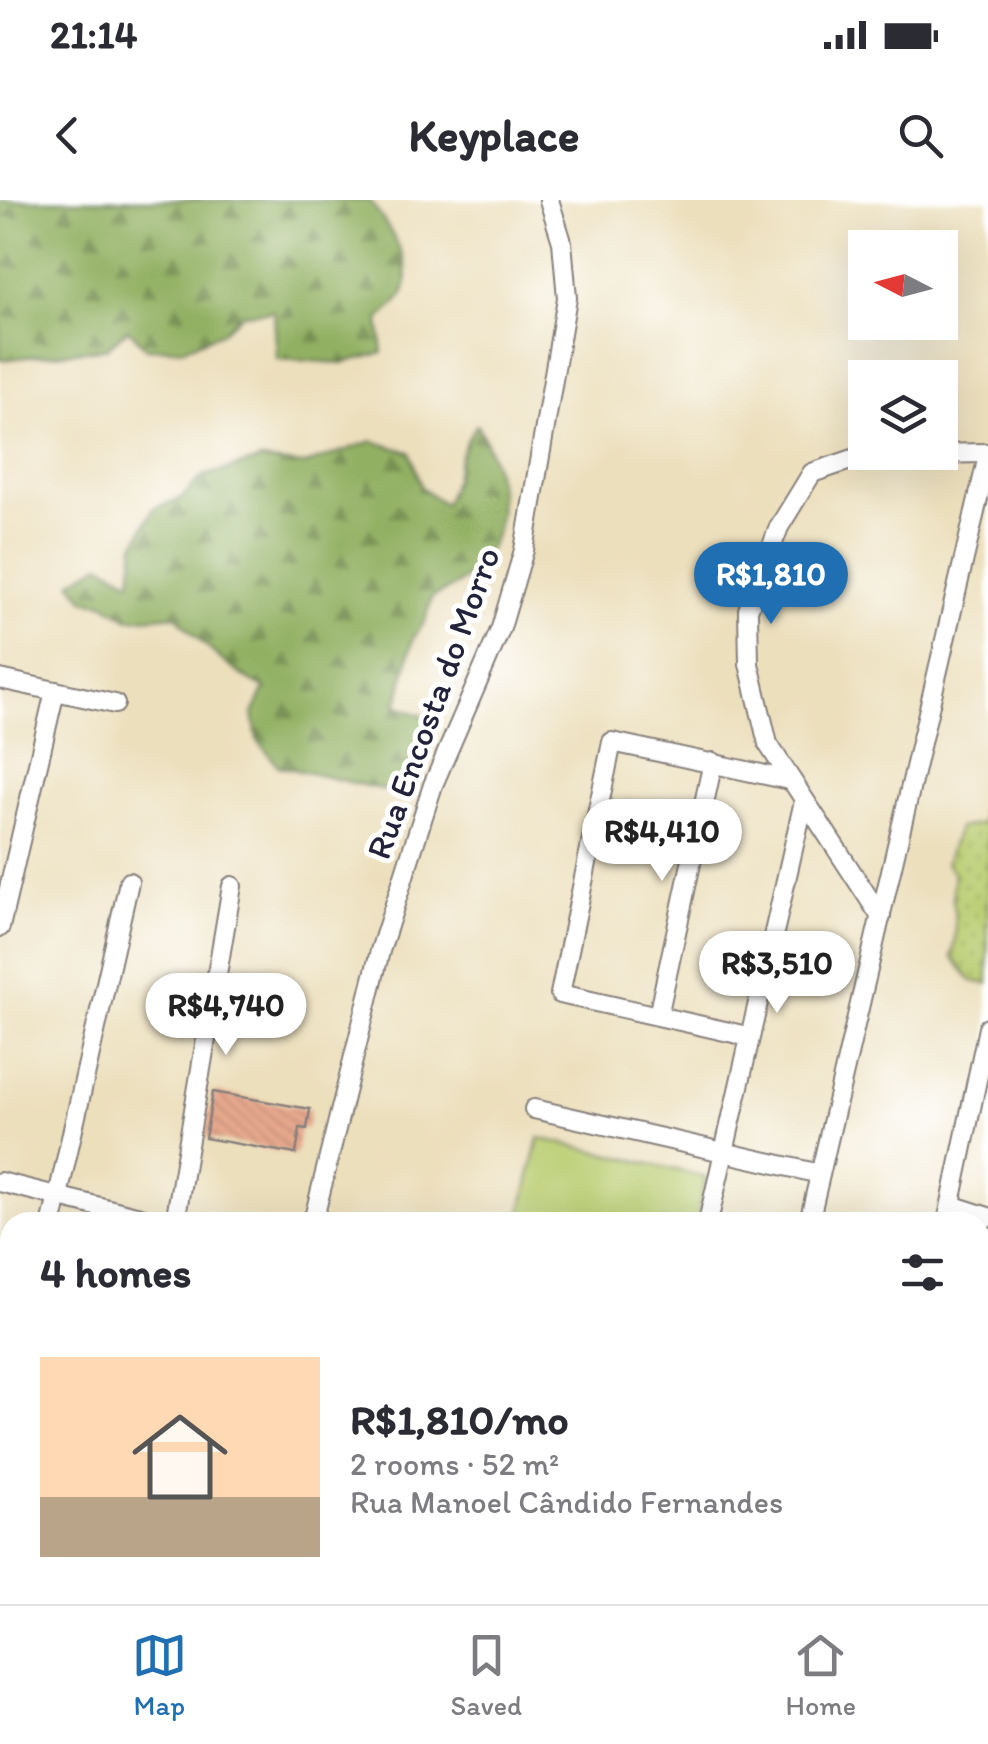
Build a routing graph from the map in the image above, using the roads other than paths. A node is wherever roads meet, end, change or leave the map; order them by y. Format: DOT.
graph roads {
  1 [pos="548,200"];
  2 [pos="988,454"];
  3 [pos="0,679"];
  4 [pos="55,691"];
  5 [pos="115,704"];
  6 [pos="713,762"];
  7 [pos="789,780"];
  8 [pos="804,800"];
  9 [pos="5,880"];
  10 [pos="128,882"];
  11 [pos="232,886"];
  12 [pos="881,918"];
  13 [pos="0,927"];
  14 [pos="658,1016"];
  15 [pos="988,1028"];
  16 [pos="747,1036"];
  17 [pos="534,1109"];
  18 [pos="721,1154"];
  19 [pos="820,1174"];
  20 [pos="0,1182"];
  21 [pos="58,1196"];
  22 [pos="54,1212"];
  23 [pos="121,1212"];
  24 [pos="177,1212"];
  25 [pos="315,1212"];
  26 [pos="710,1212"];
  27 [pos="811,1212"];
  28 [pos="949,1212"];
  1 -- 25 [label="street, Rua Encosta do Morro"];
  2 -- 7 [label="street"];
  2 -- 12 [label="street"];
  3 -- 4 [label="street"];
  4 -- 5 [label="street"];
  4 -- 9 [label="street"];
  6 -- 7 [label="street"];
  6 -- 14 [label="street"];
  6 -- 14 [label="street"];
  7 -- 8 [label="street"];
  8 -- 12 [label="street"];
  8 -- 16 [label="street"];
  9 -- 13 [label="street"];
  10 -- 21 [label="street"];
  11 -- 24 [label="street"];
  12 -- 19 [label="street"];
  14 -- 16 [label="street"];
  15 -- 28 [label="street"];
  16 -- 18 [label="street"];
  17 -- 18 [label="street"];
  18 -- 19 [label="street"];
  18 -- 26 [label="street"];
  19 -- 27 [label="street"];
  20 -- 21 [label="street"];
  21 -- 22 [label="street"];
  21 -- 23 [label="street"];
}
